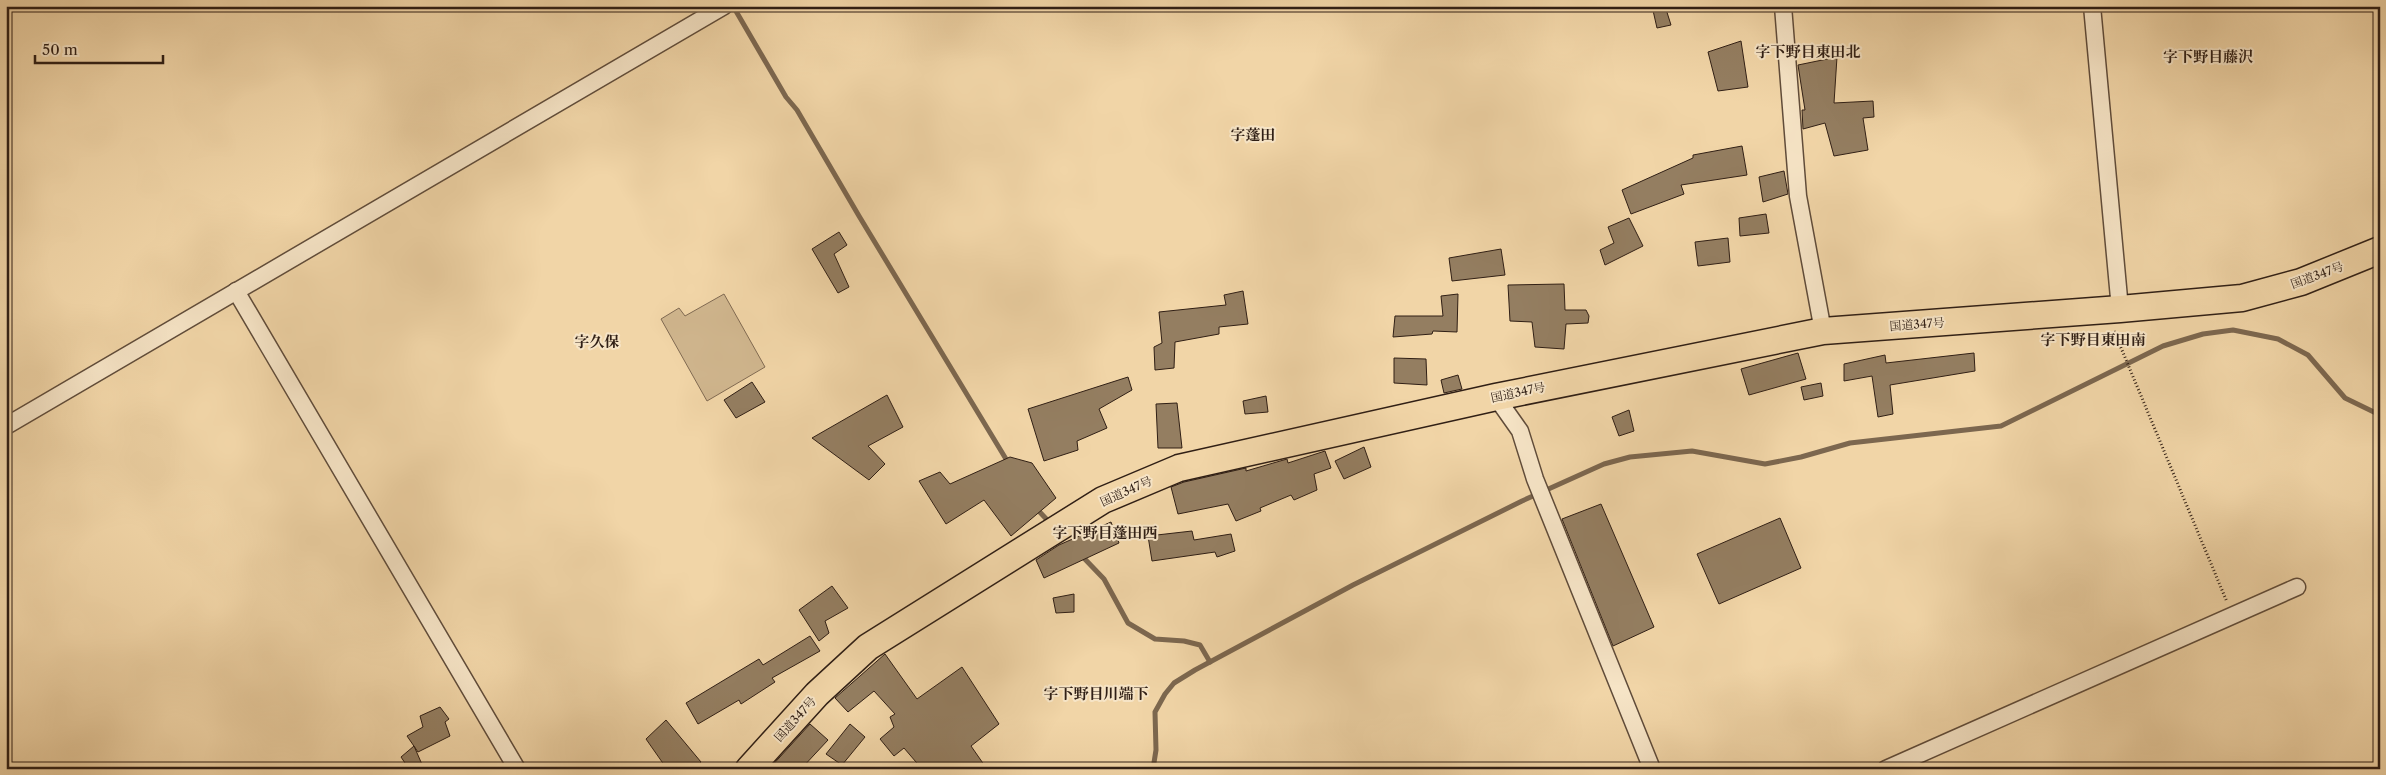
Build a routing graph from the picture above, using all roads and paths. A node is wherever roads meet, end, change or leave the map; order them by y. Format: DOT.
graph roads {
  1 [pos="724,6"];
  2 [pos="1783,6"];
  3 [pos="2092,6"];
  4 [pos="2380,250"];
  5 [pos="236,291"];
  6 [pos="2120,309"];
  7 [pos="1823,331"];
  8 [pos="2122,354"];
  9 [pos="1496,397"];
  10 [pos="6,426"];
  11 [pos="2297,587"];
  12 [pos="2233,616"];
  13 [pos="517,769"];
  14 [pos="749,769"];
  15 [pos="1652,769"];
  16 [pos="1886,769"];
  1 -- 5 [label="street"];
  2 -- 7 [label="street"];
  3 -- 6 [label="street"];
  4 -- 6 [label="highway, 国道347号"];
  5 -- 10 [label="street"];
  5 -- 13 [label="street"];
  6 -- 7 [label="highway, 国道347号"];
  7 -- 9 [label="highway, 国道347号"];
  8 -- 12 [label="path"];
  9 -- 14 [label="highway, 国道347号"];
  9 -- 15 [label="street"];
  11 -- 12 [label="street"];
  12 -- 16 [label="street"];
}
